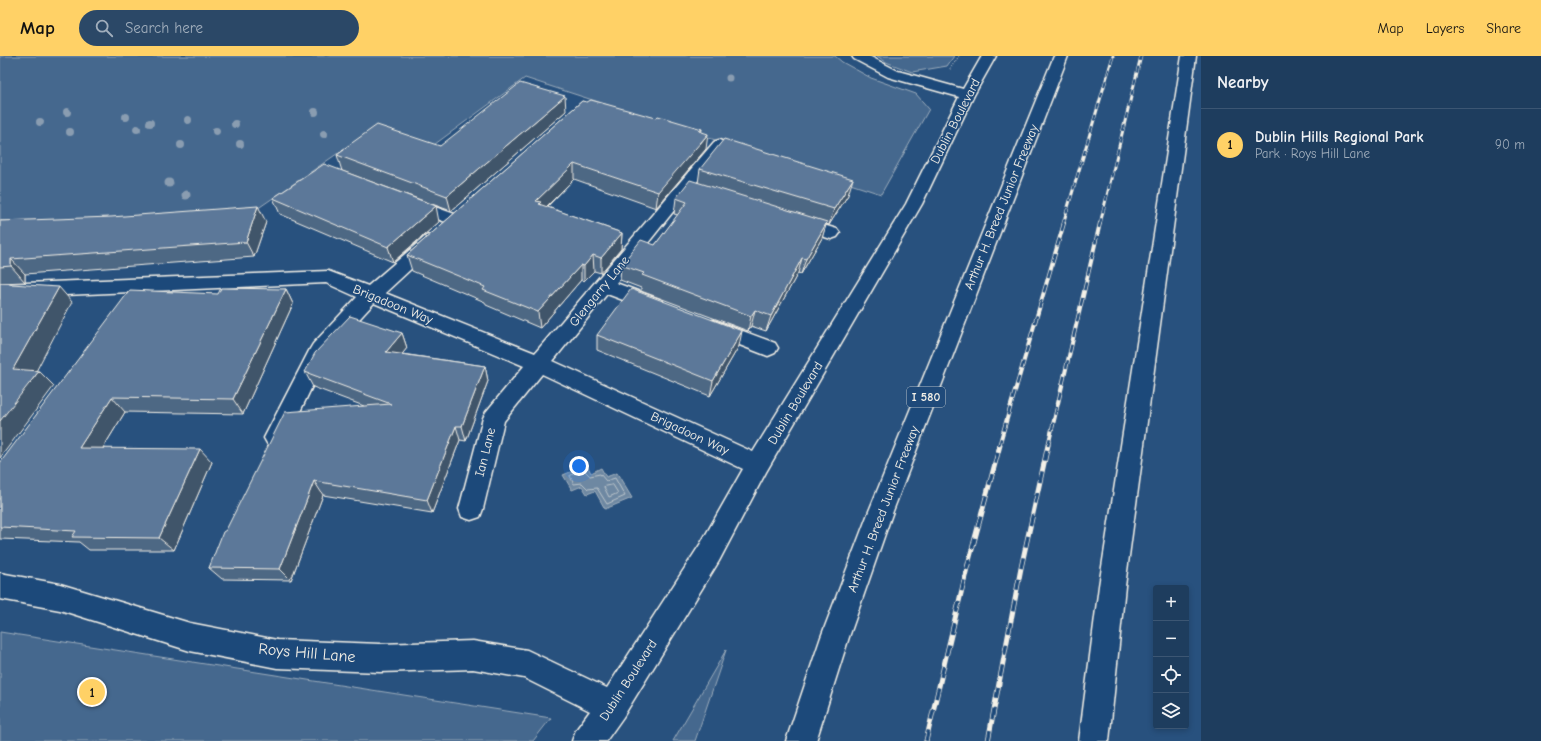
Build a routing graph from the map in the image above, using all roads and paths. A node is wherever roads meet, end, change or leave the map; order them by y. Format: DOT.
graph roads {
  1 [pos="859,56"];
  2 [pos="989,56"];
  3 [pos="1061,56"];
  4 [pos="1189,56"];
  5 [pos="967,95"];
  6 [pos="719,144"];
  7 [pos="397,198"];
  8 [pos="779,217"];
  9 [pos="830,233"];
  10 [pos="142,284"];
  11 [pos="604,286"];
  12 [pos="0,291"];
  13 [pos="371,294"];
  14 [pos="129,303"];
  15 [pos="671,311"];
  16 [pos="693,320"];
  17 [pos="768,348"];
  18 [pos="540,364"];
  19 [pos="267,456"];
  20 [pos="758,465"];
  21 [pos="471,509"];
  22 [pos="0,586"];
  23 [pos="612,706"];
  24 [pos="587,741"];
  25 [pos="801,741"];
  26 [pos="1094,741"];
  1 -- 5 [label="main road"];
  2 -- 5 [label="main road, Dublin Boulevard"];
  3 -- 25 [label="main road, Arthur H. Breed Junior Freeway / I 580"];
  4 -- 26 [label="main road"];
  5 -- 20 [label="main road, Dublin Boulevard"];
  6 -- 11 [label="main road, Glengarry Lane"];
  7 -- 13 [label="main road"];
  8 -- 9 [label="main road"];
  10 -- 12 [label="main road, Brigadoon Way"];
  10 -- 13 [label="main road, Brigadoon Way"];
  10 -- 14 [label="main road"];
  11 -- 15 [label="main road"];
  11 -- 18 [label="main road, Glengarry Lane"];
  13 -- 18 [label="main road, Brigadoon Way"];
  13 -- 19 [label="main road"];
  16 -- 17 [label="main road"];
  18 -- 20 [label="main road, Brigadoon Way"];
  18 -- 21 [label="main road, Ian Lane"];
  20 -- 23 [label="main road, Dublin Boulevard"];
  22 -- 23 [label="main road, Roys Hill Lane"];
  23 -- 24 [label="main road, Dublin Boulevard"];
}
